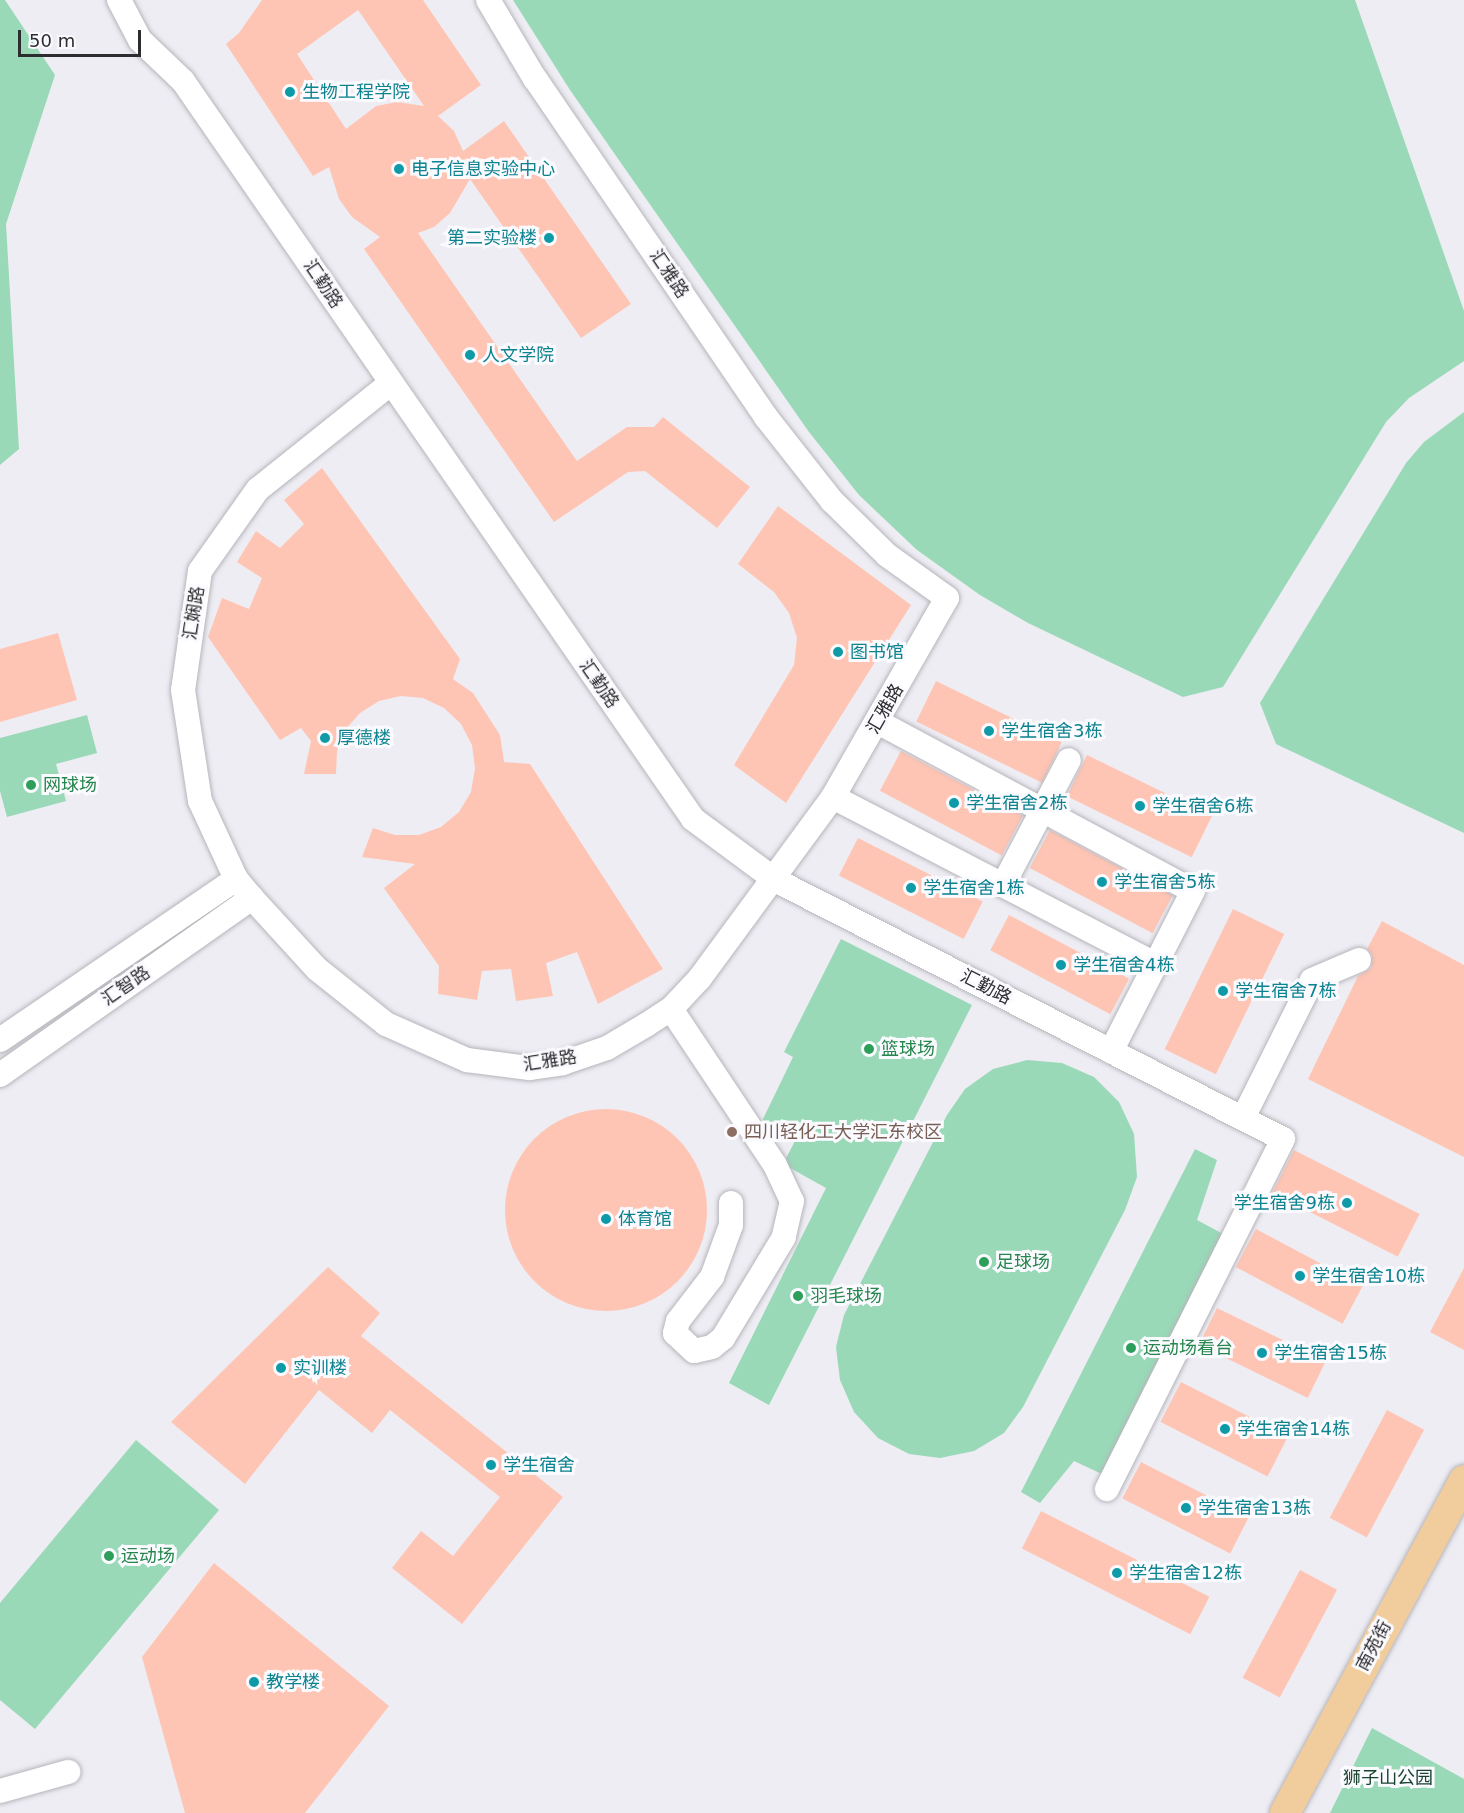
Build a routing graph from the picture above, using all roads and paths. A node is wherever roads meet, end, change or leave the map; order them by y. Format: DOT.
graph roads {
  1 [pos="119,0"];
  2 [pos="488,0"];
  3 [pos="391,383"];
  4 [pos="878,722"];
  5 [pos="1069,760"];
  6 [pos="833,796"];
  7 [pos="1043,811"];
  8 [pos="236,879"];
  9 [pos="775,880"];
  10 [pos="1003,885"];
  11 [pos="252,898"];
  12 [pos="1359,960"];
  13 [pos="1155,964"];
  14 [pos="671,1009"];
  15 [pos="0,1040"];
  16 [pos="1111,1051"];
  17 [pos="0,1074"];
  18 [pos="1243,1118"];
  19 [pos="731,1203"];
  20 [pos="1464,1480"];
  21 [pos="1107,1489"];
  22 [pos="68,1772"];
  23 [pos="0,1791"];
  24 [pos="1285,1813"];
  1 -- 3 [label="street, 汇勤路"];
  2 -- 4 [label="street, 汇雅路"];
  3 -- 8 [label="street, 汇娴路"];
  3 -- 9 [label="street, 汇勤路"];
  4 -- 6 [label="street, 汇雅路"];
  4 -- 7 [label="street"];
  5 -- 7 [label="street"];
  6 -- 9 [label="street, 汇雅路"];
  6 -- 10 [label="street"];
  7 -- 10 [label="street"];
  7 -- 13 [label="street"];
  8 -- 11 [label="street, 汇雅路"];
  8 -- 15 [label="street, 汇智路"];
  9 -- 14 [label="street, 汇雅路"];
  9 -- 16 [label="street, 汇勤路"];
  10 -- 13 [label="street"];
  11 -- 14 [label="street, 汇雅路"];
  11 -- 17 [label="street, 汇智路"];
  12 -- 18 [label="street"];
  13 -- 16 [label="street"];
  14 -- 19 [label="street"];
  16 -- 18 [label="street, 汇勤路"];
  18 -- 21 [label="street, 汇勤路"];
  20 -- 24 [label="main road, 南苑街"];
  22 -- 23 [label="street"];
}
